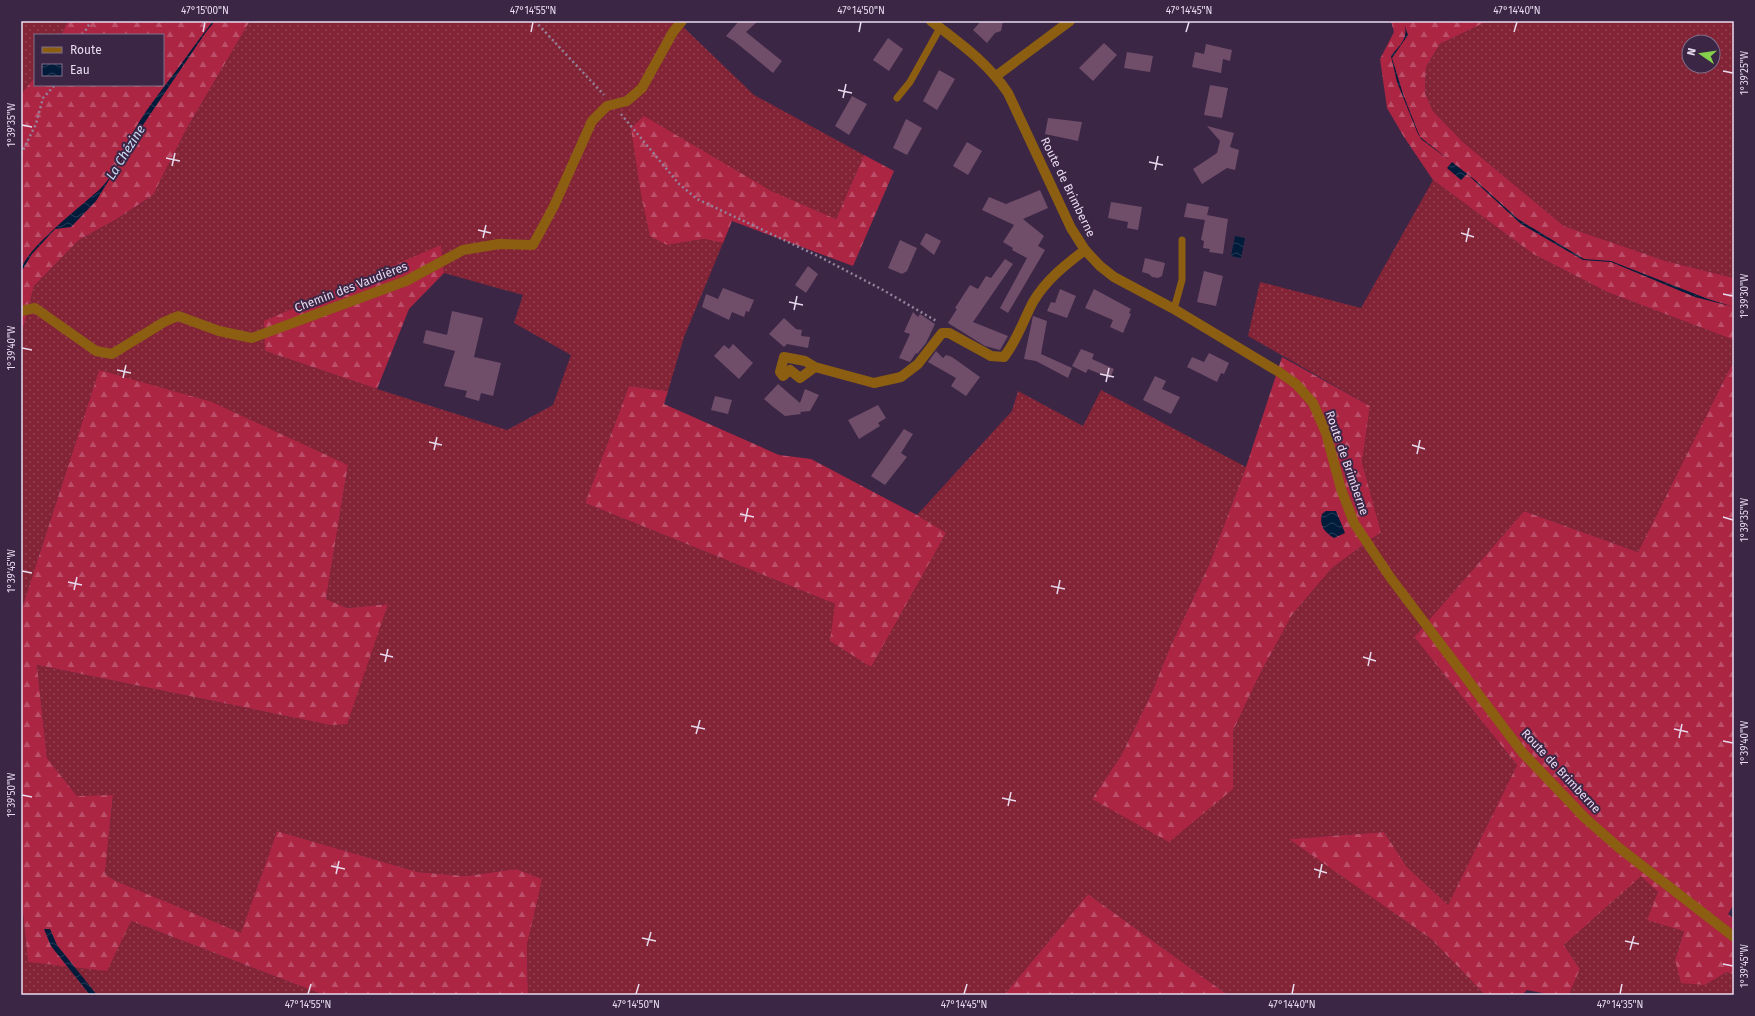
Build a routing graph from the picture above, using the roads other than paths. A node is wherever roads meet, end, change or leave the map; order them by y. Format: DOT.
graph roads {
  1 [pos="682,21"];
  2 [pos="931,21"];
  3 [pos="1070,21"];
  4 [pos="940,28"];
  5 [pos="996,76"];
  6 [pos="897,98"];
  7 [pos="1182,240"];
  8 [pos="1085,250"];
  9 [pos="1174,309"];
  10 [pos="21,312"];
  11 [pos="815,367"];
  12 [pos="1734,937"];
  1 -- 10 [label="street, Chemin des Vaudières"];
  2 -- 4 [label="street, Route de Brimberne"];
  3 -- 5 [label="street"];
  4 -- 5 [label="street, Route de Brimberne"];
  4 -- 6 [label="lane"];
  5 -- 8 [label="street, Route de Brimberne"];
  7 -- 9 [label="lane"];
  8 -- 9 [label="street, Route de Brimberne"];
  8 -- 11 [label="street"];
  9 -- 12 [label="street, Route de Brimberne"];
}
